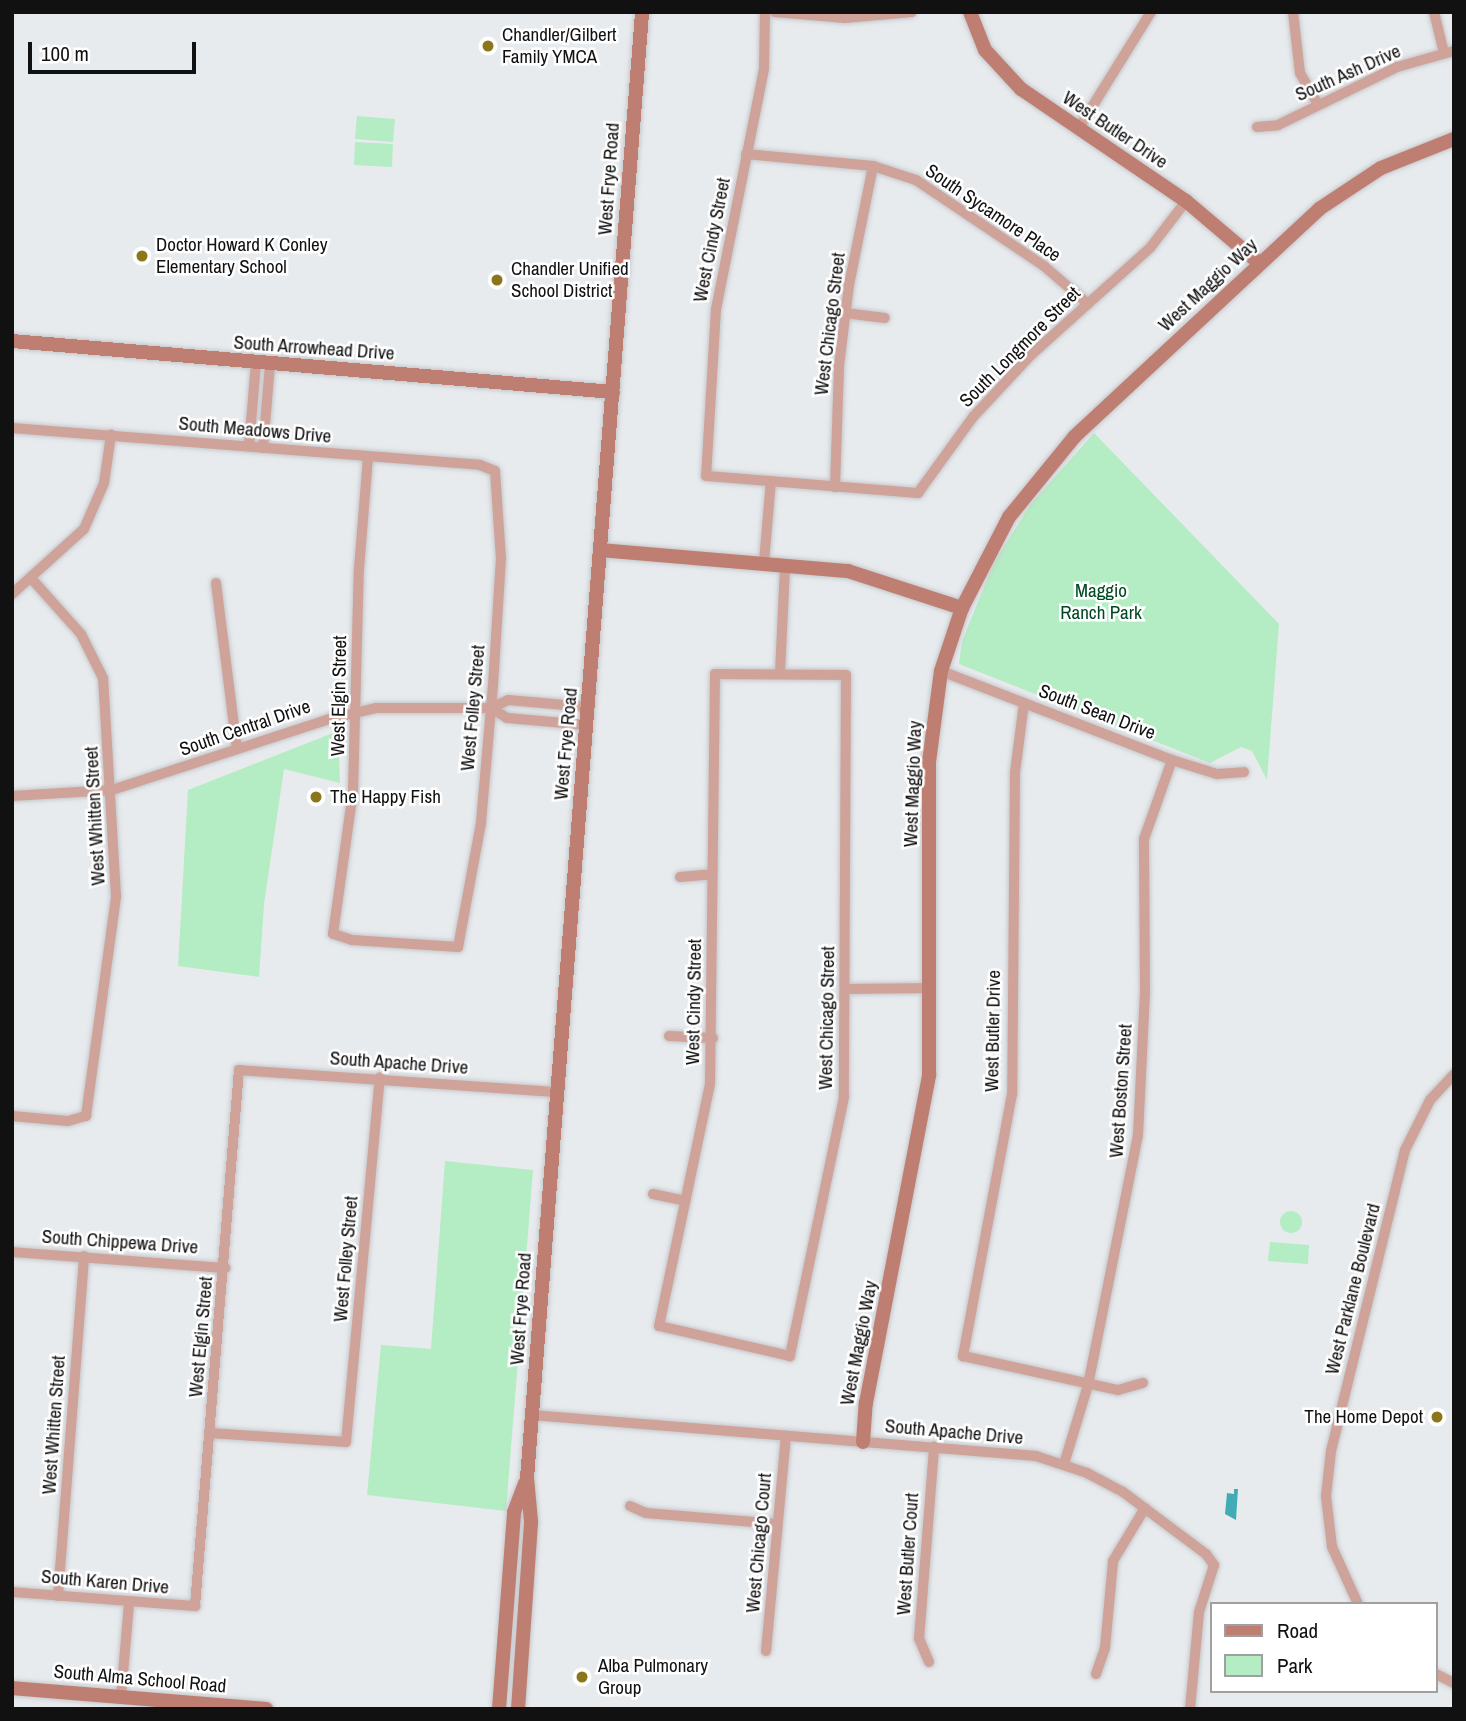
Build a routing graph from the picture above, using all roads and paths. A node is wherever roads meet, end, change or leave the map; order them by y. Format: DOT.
graph roads {
  1 [pos="642,12"];
  2 [pos="765,12"];
  3 [pos="775,12"];
  4 [pos="912,12"];
  5 [pos="970,12"];
  6 [pos="1151,12"];
  7 [pos="1293,12"];
  8 [pos="1434,12"];
  9 [pos="1449,52"];
  10 [pos="1318,104"];
  11 [pos="1257,127"];
  12 [pos="1079,128"];
  13 [pos="1454,139"];
  14 [pos="746,155"];
  15 [pos="873,166"];
  16 [pos="1186,201"];
  17 [pos="1259,263"];
  18 [pos="1088,304"];
  19 [pos="845,313"];
  20 [pos="885,318"];
  21 [pos="12,341"];
  22 [pos="263,363"];
  23 [pos="613,391"];
  24 [pos="12,428"];
  25 [pos="111,435"];
  26 [pos="249,446"];
  27 [pos="263,448"];
  28 [pos="368,457"];
  29 [pos="495,471"];
  30 [pos="706,476"];
  31 [pos="771,481"];
  32 [pos="835,487"];
  33 [pos="601,551"];
  34 [pos="764,562"];
  35 [pos="785,565"];
  36 [pos="31,578"];
  37 [pos="216,583"];
  38 [pos="12,594"];
  39 [pos="962,608"];
  40 [pos="941,671"];
  41 [pos="780,673"];
  42 [pos="1024,703"];
  43 [pos="588,707"];
  44 [pos="491,708"];
  45 [pos="356,713"];
  46 [pos="587,725"];
  47 [pos="237,749"];
  48 [pos="1172,760"];
  49 [pos="1244,772"];
  50 [pos="112,790"];
  51 [pos="12,796"];
  52 [pos="712,874"];
  53 [pos="680,877"];
  54 [pos="333,934"];
  55 [pos="930,988"];
  56 [pos="846,989"];
  57 [pos="669,1036"];
  58 [pos="713,1038"];
  59 [pos="239,1070"];
  60 [pos="1454,1074"];
  61 [pos="380,1078"];
  62 [pos="557,1092"];
  63 [pos="12,1116"];
  64 [pos="653,1194"];
  65 [pos="685,1201"];
  66 [pos="12,1252"];
  67 [pos="84,1256"];
  68 [pos="225,1268"];
  69 [pos="659,1326"];
  70 [pos="1143,1383"];
  71 [pos="1088,1385"];
  72 [pos="532,1415"];
  73 [pos="210,1433"];
  74 [pos="786,1437"];
  75 [pos="863,1443"];
  76 [pos="934,1447"];
  77 [pos="1063,1464"];
  78 [pos="527,1478"];
  79 [pos="630,1506"];
  80 [pos="1144,1508"];
  81 [pos="779,1524"];
  82 [pos="12,1592"];
  83 [pos="58,1596"];
  84 [pos="1357,1602"];
  85 [pos="129,1603"];
  86 [pos="195,1606"];
  87 [pos="766,1651"];
  88 [pos="929,1661"];
  89 [pos="1096,1674"];
  90 [pos="1438,1675"];
  91 [pos="1454,1684"];
  92 [pos="12,1688"];
  93 [pos="121,1697"];
  94 [pos="266,1709"];
  95 [pos="499,1709"];
  96 [pos="518,1709"];
  97 [pos="1190,1709"];
  1 -- 23 [label="street, West Frye Road"];
  2 -- 14 [label="street, West Cindy Street"];
  3 -- 4 [label="street"];
  5 -- 12 [label="street, West Butler Drive"];
  6 -- 12 [label="street"];
  7 -- 10 [label="street"];
  8 -- 9 [label="street"];
  9 -- 10 [label="street, South Ash Drive"];
  10 -- 11 [label="street, South Ash Drive"];
  12 -- 16 [label="street, West Butler Drive"];
  13 -- 17 [label="street, West Maggio Way"];
  14 -- 15 [label="street, South Sycamore Place"];
  14 -- 30 [label="street, West Cindy Street"];
  15 -- 18 [label="street, South Sycamore Place"];
  15 -- 19 [label="street, West Chicago Street"];
  16 -- 17 [label="street, West Butler Drive"];
  16 -- 18 [label="street, South Longmore Street"];
  17 -- 39 [label="street, West Maggio Way"];
  18 -- 32 [label="street, South Longmore Street"];
  19 -- 20 [label="street"];
  19 -- 32 [label="street, West Chicago Street"];
  21 -- 22 [label="street, South Arrowhead Drive"];
  22 -- 23 [label="street, South Arrowhead Drive"];
  22 -- 26 [label="street"];
  22 -- 27 [label="street"];
  23 -- 33 [label="street, West Frye Road"];
  24 -- 25 [label="street, South Meadows Drive"];
  25 -- 26 [label="street, South Meadows Drive"];
  25 -- 36 [label="street"];
  26 -- 27 [label="street, South Meadows Drive"];
  27 -- 28 [label="street, South Meadows Drive"];
  28 -- 29 [label="street, South Meadows Drive"];
  28 -- 45 [label="street, West Elgin Street"];
  29 -- 44 [label="street, West Folley Street"];
  30 -- 31 [label="street, South Longmore Street"];
  31 -- 32 [label="street, South Longmore Street"];
  31 -- 34 [label="street"];
  33 -- 34 [label="street"];
  33 -- 43 [label="street, West Frye Road"];
  34 -- 35 [label="street"];
  35 -- 39 [label="street"];
  35 -- 41 [label="street"];
  36 -- 38 [label="street"];
  36 -- 50 [label="street, West Whitten Street"];
  37 -- 47 [label="street"];
  39 -- 40 [label="street, West Maggio Way"];
  40 -- 42 [label="street, South Sean Drive"];
  40 -- 55 [label="street, West Maggio Way"];
  41 -- 52 [label="street, West Cindy Street"];
  41 -- 56 [label="street, West Chicago Street"];
  42 -- 48 [label="street, South Sean Drive"];
  42 -- 71 [label="street, West Butler Drive"];
  43 -- 44 [label="street, South Central Drive"];
  43 -- 46 [label="street, West Frye Road"];
  44 -- 45 [label="street, South Central Drive"];
  44 -- 46 [label="street, South Central Drive"];
  44 -- 54 [label="street, West Folley Street"];
  45 -- 47 [label="street, South Central Drive"];
  45 -- 54 [label="street, West Elgin Street"];
  46 -- 62 [label="street, West Frye Road"];
  47 -- 50 [label="street, South Central Drive"];
  48 -- 49 [label="street, South Sean Drive"];
  48 -- 71 [label="street, West Boston Street"];
  50 -- 51 [label="street, South Central Drive"];
  50 -- 63 [label="street, West Whitten Street"];
  52 -- 53 [label="street"];
  52 -- 58 [label="street, West Cindy Street"];
  55 -- 56 [label="street"];
  55 -- 75 [label="street, West Maggio Way"];
  56 -- 69 [label="street, West Chicago Street"];
  57 -- 58 [label="street"];
  58 -- 65 [label="street, West Cindy Street"];
  59 -- 61 [label="street, South Apache Drive"];
  59 -- 68 [label="street, West Elgin Street"];
  60 -- 84 [label="street, West Parklane Boulevard"];
  61 -- 62 [label="street, South Apache Drive"];
  61 -- 73 [label="street, West Folley Street"];
  62 -- 72 [label="street, West Frye Road"];
  64 -- 65 [label="street"];
  65 -- 69 [label="street, West Cindy Street"];
  66 -- 67 [label="street, South Chippewa Drive"];
  67 -- 68 [label="street, South Chippewa Drive"];
  67 -- 83 [label="street, West Whitten Street"];
  68 -- 73 [label="street, West Elgin Street"];
  70 -- 71 [label="street"];
  71 -- 77 [label="street, West Boston Street"];
  72 -- 74 [label="street, South Apache Drive"];
  72 -- 78 [label="street, West Frye Road"];
  73 -- 86 [label="street, West Elgin Street"];
  74 -- 75 [label="street, South Apache Drive"];
  74 -- 81 [label="street, West Chicago Court"];
  75 -- 76 [label="street, South Apache Drive"];
  76 -- 77 [label="street, South Apache Drive"];
  76 -- 88 [label="street, West Butler Court"];
  77 -- 80 [label="street, South Apache Drive"];
  78 -- 95 [label="street, West Frye Road"];
  78 -- 96 [label="street, West Frye Road"];
  79 -- 81 [label="street"];
  80 -- 89 [label="street"];
  80 -- 97 [label="street, South Apache Drive"];
  81 -- 87 [label="street, West Chicago Court"];
  82 -- 83 [label="street, South Karen Drive"];
  83 -- 85 [label="street, South Karen Drive"];
  85 -- 86 [label="street, South Karen Drive"];
  85 -- 93 [label="street"];
  90 -- 91 [label="street"];
  92 -- 93 [label="street, South Alma School Road"];
  93 -- 94 [label="street, South Alma School Road"];
}
